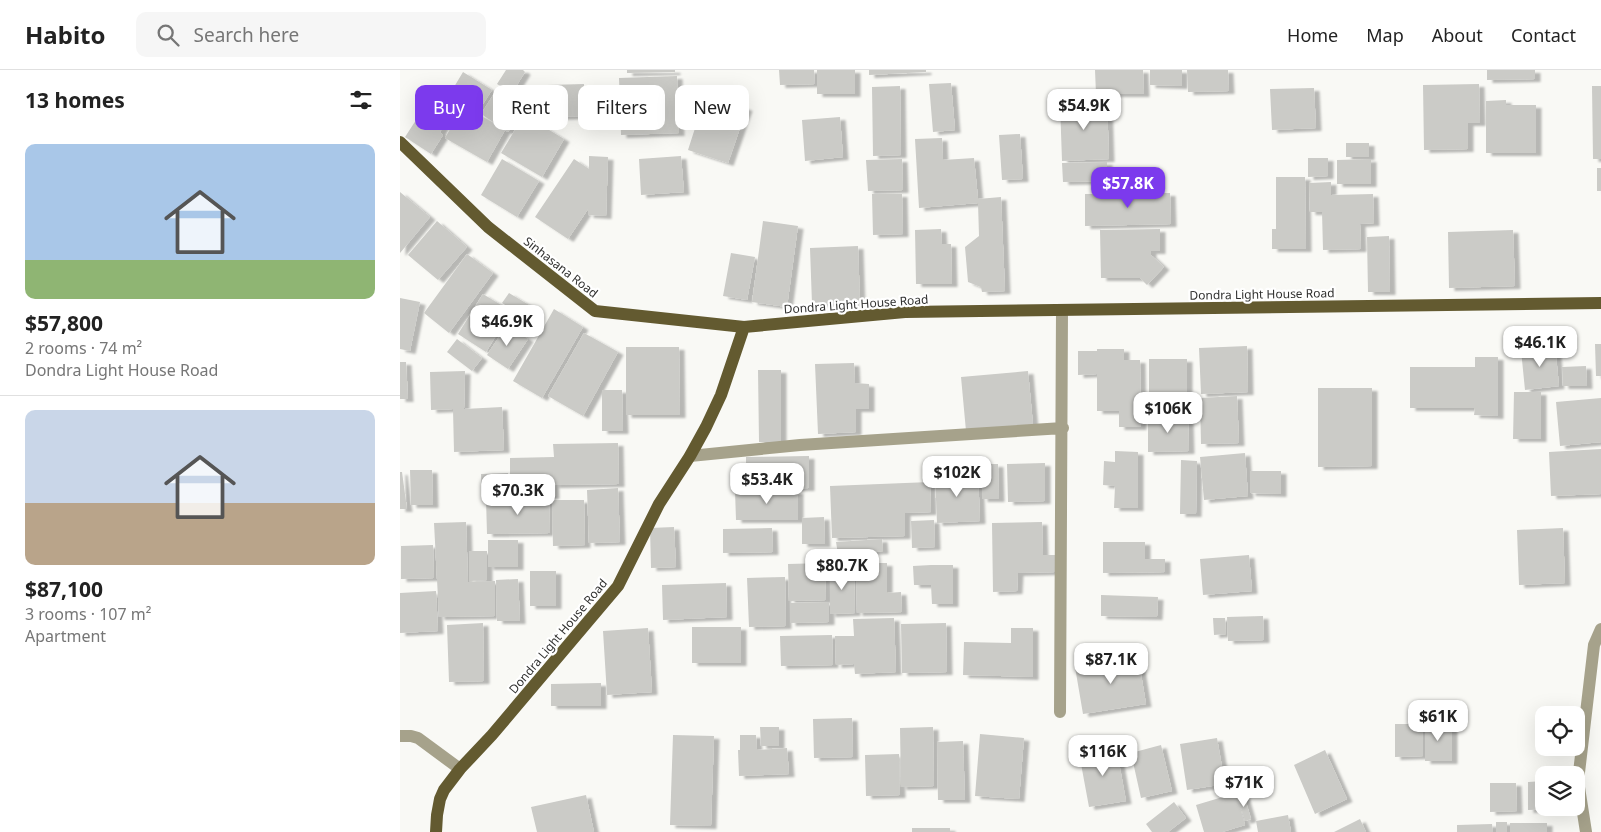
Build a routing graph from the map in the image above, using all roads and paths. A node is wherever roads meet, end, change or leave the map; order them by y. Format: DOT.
graph roads {
  1 [pos="400,142"];
  2 [pos="1601,303"];
  3 [pos="1062,311"];
  4 [pos="744,327"];
  5 [pos="1063,428"];
  6 [pos="690,456"];
  7 [pos="1601,628"];
  8 [pos="1060,712"];
  9 [pos="400,736"];
  10 [pos="460,769"];
  11 [pos="436,832"];
  12 [pos="1586,832"];
  1 -- 4 [label="main road, Sinhasana Road"];
  2 -- 3 [label="main road, Dondra Light House Road"];
  3 -- 4 [label="main road, Dondra Light House Road"];
  3 -- 5 [label="street"];
  4 -- 6 [label="main road, Dondra Light House Road"];
  5 -- 6 [label="street"];
  5 -- 8 [label="street"];
  6 -- 10 [label="main road, Dondra Light House Road"];
  7 -- 12 [label="street"];
  9 -- 10 [label="street"];
  10 -- 11 [label="main road, Dondra Light House Road"];
}
